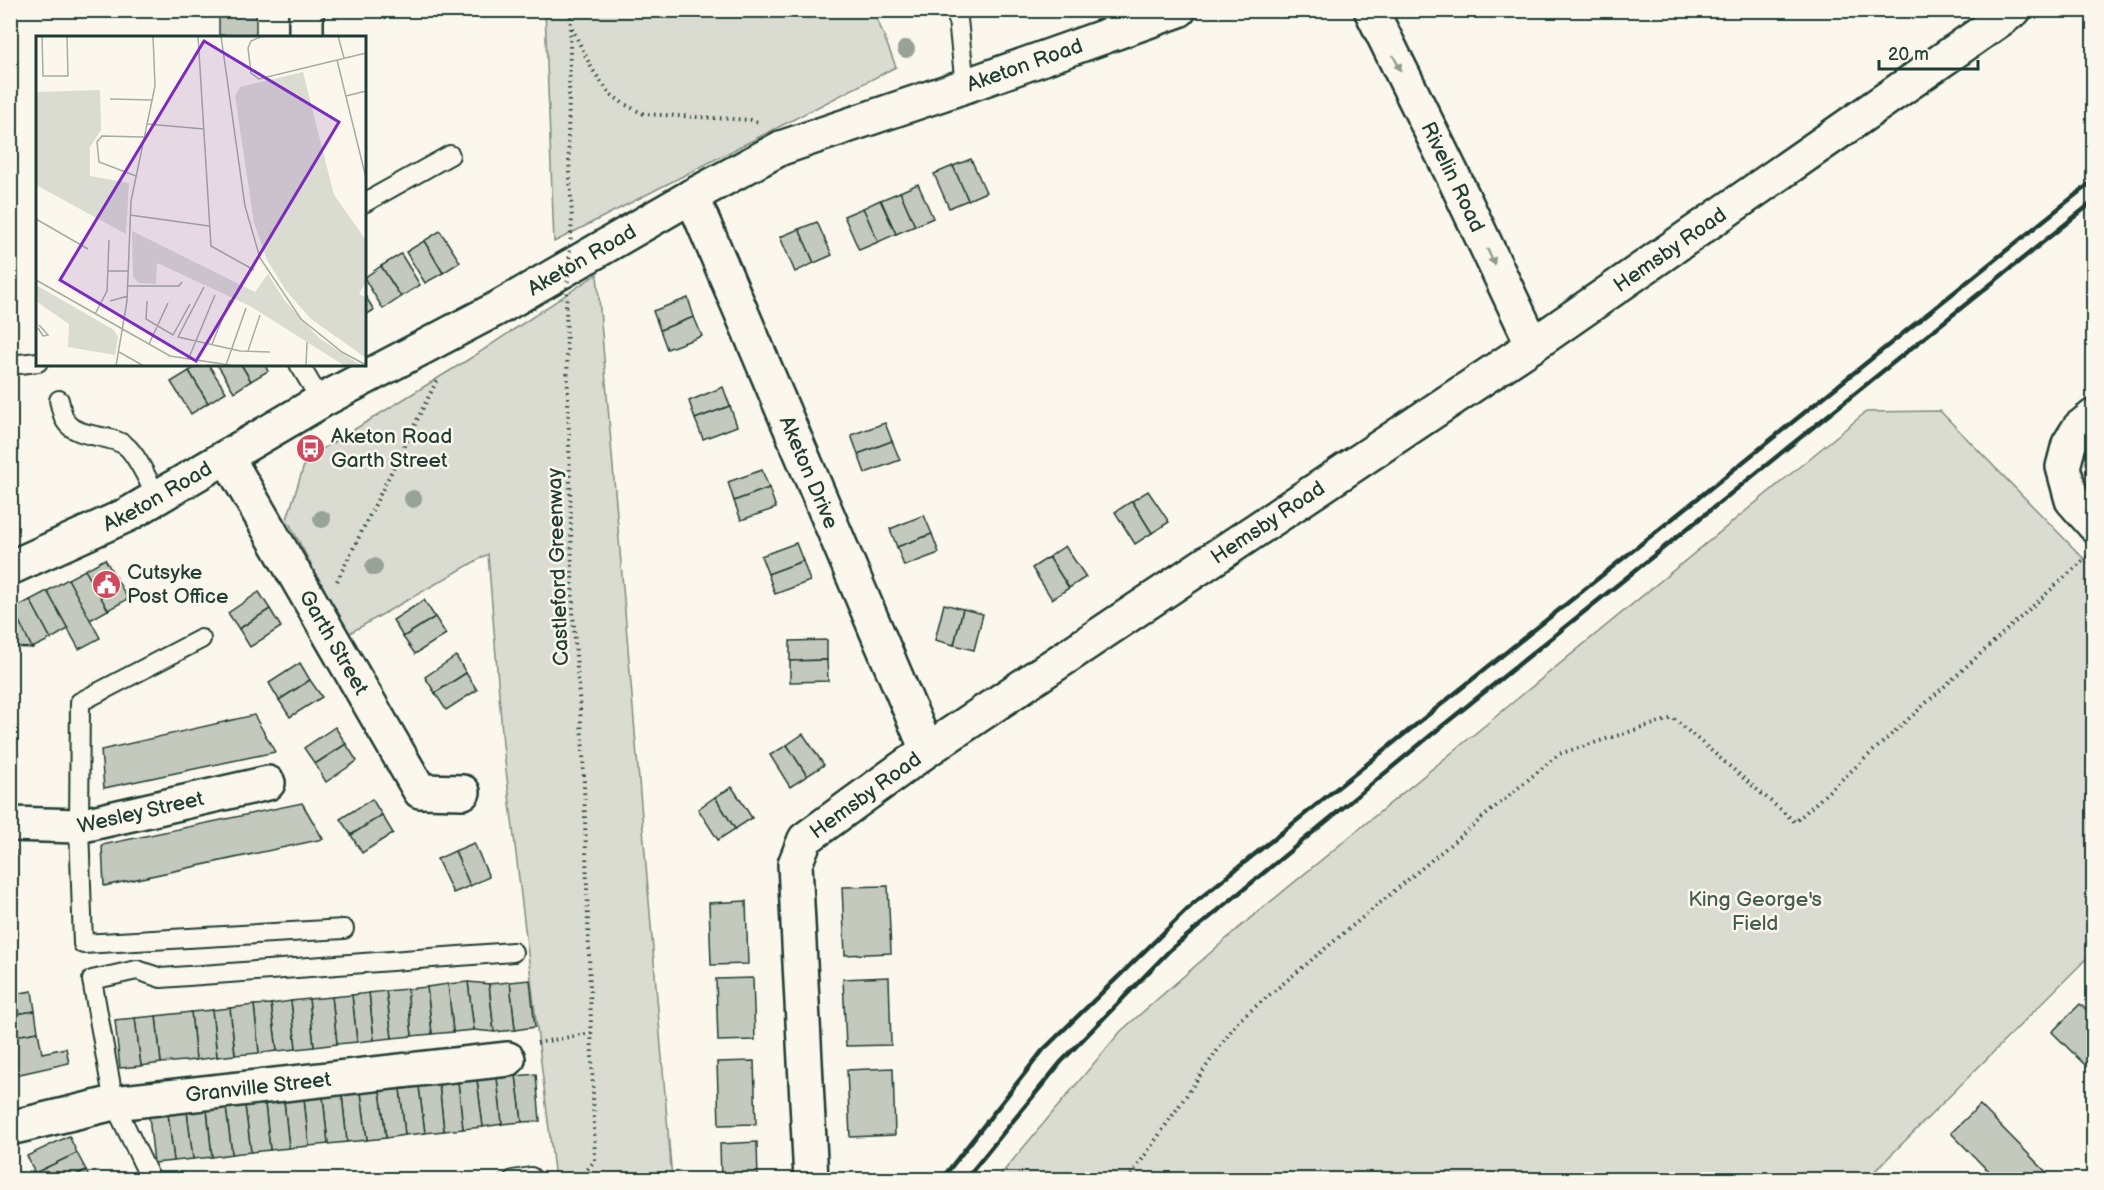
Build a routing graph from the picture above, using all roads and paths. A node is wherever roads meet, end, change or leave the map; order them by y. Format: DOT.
graph roads {
  1 [pos="306,10"];
  2 [pos="571,10"];
  3 [pos="957,10"];
  4 [pos="1179,10"];
  5 [pos="1371,10"];
  6 [pos="2014,10"];
  7 [pos="572,28"];
  8 [pos="306,36"];
  9 [pos="965,86"];
  10 [pos="781,148"];
  11 [pos="450,155"];
  12 [pos="692,196"];
  13 [pos="366,202"];
  14 [pos="464,326"];
  15 [pos="1533,345"];
  16 [pos="36,362"];
  17 [pos="10,365"];
  18 [pos="300,366"];
  19 [pos="59,400"];
  20 [pos="321,401"];
  21 [pos="2094,416"];
  22 [pos="227,457"];
  23 [pos="158,497"];
  24 [pos="2094,525"];
  25 [pos="2094,552"];
  26 [pos="10,568"];
  27 [pos="319,617"];
  28 [pos="201,639"];
  29 [pos="927,750"];
  30 [pos="268,783"];
  31 [pos="463,792"];
  32 [pos="10,824"];
  33 [pos="79,826"];
  34 [pos="344,929"];
  35 [pos="513,952"];
  36 [pos="591,1033"];
  37 [pos="508,1059"];
  38 [pos="114,1103"];
  39 [pos="10,1128"];
  40 [pos="151,1179"];
  41 [pos="576,1179"];
  42 [pos="811,1179"];
  43 [pos="1128,1179"];
  1 -- 8 [label="street"];
  2 -- 7 [label="path, Castleford Greenway"];
  3 -- 9 [label="lane"];
  4 -- 9 [label="street, Aketon Road"];
  5 -- 15 [label="street, Rivelin Road, one-way"];
  6 -- 15 [label="street, Hemsby Road"];
  7 -- 10 [label="path"];
  7 -- 36 [label="path, Castleford Greenway, bridge"];
  9 -- 10 [label="street, Aketon Road"];
  10 -- 12 [label="street, Aketon Road"];
  11 -- 13 [label="lane"];
  12 -- 14 [label="street, Aketon Road"];
  12 -- 29 [label="street, Aketon Drive"];
  14 -- 20 [label="street, Aketon Road"];
  14 -- 27 [label="path"];
  15 -- 29 [label="street, Hemsby Road"];
  16 -- 17 [label="lane"];
  18 -- 20 [label="lane"];
  19 -- 23 [label="lane"];
  20 -- 22 [label="street, Aketon Road"];
  21 -- 24 [label="street"];
  22 -- 23 [label="street, Aketon Road"];
  22 -- 27 [label="street, Garth Street"];
  23 -- 26 [label="street, Aketon Road"];
  25 -- 43 [label="path"];
  27 -- 31 [label="street, Garth Street"];
  28 -- 33 [label="lane"];
  29 -- 42 [label="street, Hemsby Road"];
  30 -- 33 [label="street, Wesley Street"];
  32 -- 33 [label="street, Wesley Street"];
  33 -- 34 [label="lane"];
  35 -- 38 [label="lane"];
  36 -- 37 [label="path"];
  36 -- 41 [label="path, Castleford Greenway"];
  37 -- 38 [label="street, Granville Street"];
  38 -- 39 [label="street, Granville Street"];
  38 -- 40 [label="lane"];
}
